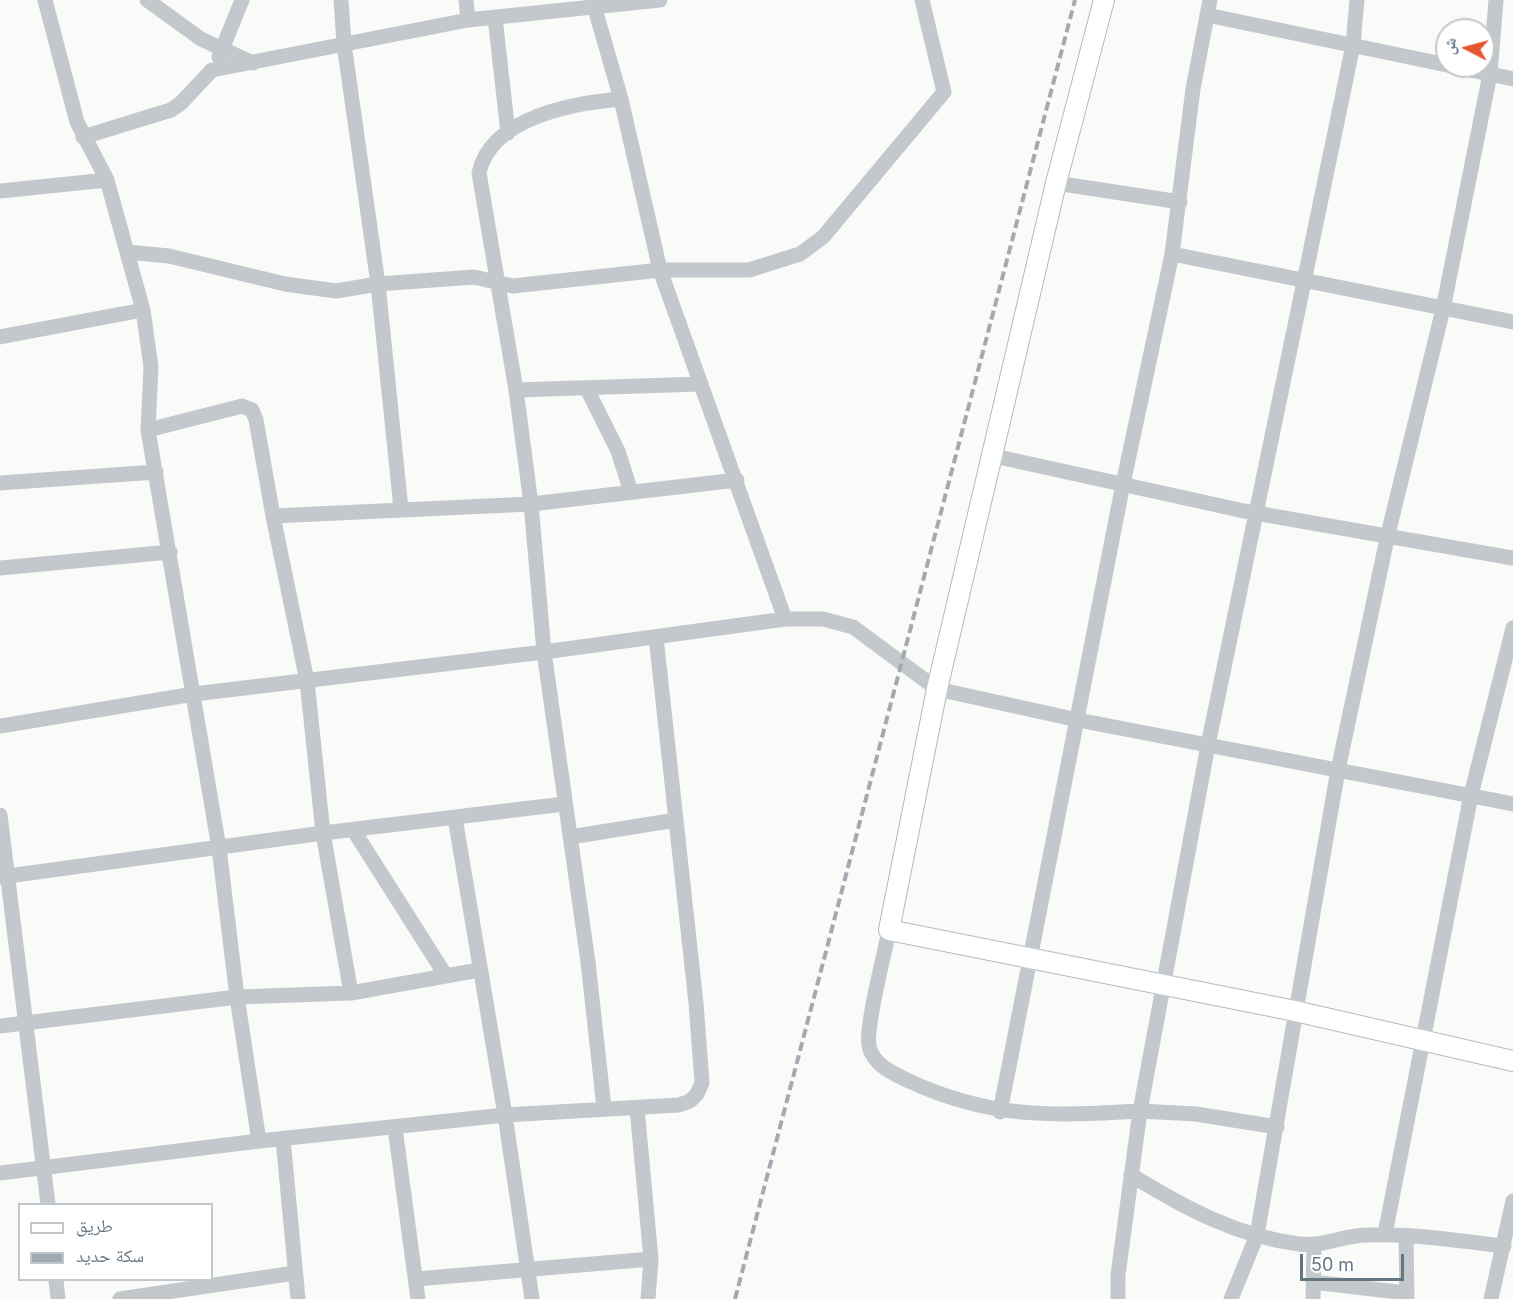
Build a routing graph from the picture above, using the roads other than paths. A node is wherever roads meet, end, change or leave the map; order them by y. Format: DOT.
graph roads {
  1 [pos="45,0"];
  2 [pos="147,0"];
  3 [pos="242,0"];
  4 [pos="340,0"];
  5 [pos="466,0"];
  6 [pos="660,0"];
  7 [pos="922,0"];
  8 [pos="1104,0"];
  9 [pos="1357,0"];
  10 [pos="1496,0"];
  11 [pos="1208,8"];
  12 [pos="595,9"];
  13 [pos="495,17"];
  14 [pos="1495,18"];
  15 [pos="468,20"];
  16 [pos="344,44"];
  17 [pos="1353,45"];
  18 [pos="222,50"];
  19 [pos="1435,62"];
  20 [pos="253,63"];
  21 [pos="212,70"];
  22 [pos="1495,75"];
  23 [pos="1489,78"];
  24 [pos="1513,79"];
  25 [pos="621,99"];
  26 [pos="508,133"];
  27 [pos="83,137"];
  28 [pos="107,180"];
  29 [pos="1056,183"];
  30 [pos="0,191"];
  31 [pos="1180,202"];
  32 [pos="127,252"];
  33 [pos="1172,254"];
  34 [pos="660,270"];
  35 [pos="1304,282"];
  36 [pos="498,284"];
  37 [pos="378,285"];
  38 [pos="1443,309"];
  39 [pos="143,310"];
  40 [pos="1513,322"];
  41 [pos="0,337"];
  42 [pos="701,384"];
  43 [pos="587,389"];
  44 [pos="516,390"];
  45 [pos="148,430"];
  46 [pos="994,456"];
  47 [pos="156,472"];
  48 [pos="737,480"];
  49 [pos="0,483"];
  50 [pos="1123,484"];
  51 [pos="632,492"];
  52 [pos="531,504"];
  53 [pos="401,509"];
  54 [pos="1257,513"];
  55 [pos="273,516"];
  56 [pos="1388,534"];
  57 [pos="170,552"];
  58 [pos="1513,558"];
  59 [pos="0,568"];
  60 [pos="785,619"];
  61 [pos="1513,628"];
  62 [pos="656,637"];
  63 [pos="544,652"];
  64 [pos="307,681"];
  65 [pos="937,689"];
  66 [pos="194,694"];
  67 [pos="1078,720"];
  68 [pos="0,726"];
  69 [pos="1208,745"];
  70 [pos="1338,770"];
  71 [pos="1471,795"];
  72 [pos="564,804"];
  73 [pos="1513,804"];
  74 [pos="0,815"];
  75 [pos="455,818"];
  76 [pos="676,819"];
  77 [pos="354,831"];
  78 [pos="323,833"];
  79 [pos="570,837"];
  80 [pos="219,848"];
  81 [pos="3,877"];
  82 [pos="889,930"];
  83 [pos="1030,958"];
  84 [pos="478,970"];
  85 [pos="446,976"];
  86 [pos="1162,986"];
  87 [pos="351,993"];
  88 [pos="237,997"];
  89 [pos="1295,1011"];
  90 [pos="27,1022"];
  91 [pos="0,1026"];
  92 [pos="1425,1041"];
  93 [pos="1513,1061"];
  94 [pos="604,1108"];
  95 [pos="637,1108"];
  96 [pos="1140,1111"];
  97 [pos="1000,1112"];
  98 [pos="505,1114"];
  99 [pos="1277,1127"];
  100 [pos="395,1128"];
  101 [pos="283,1138"];
  102 [pos="259,1141"];
  103 [pos="44,1168"];
  104 [pos="0,1173"];
  105 [pos="1131,1175"];
  106 [pos="1513,1201"];
  107 [pos="48,1203"];
  108 [pos="1385,1234"];
  109 [pos="1257,1235"];
  110 [pos="1406,1236"];
  111 [pos="1314,1245"];
  112 [pos="1504,1246"];
  113 [pos="651,1259"];
  114 [pos="528,1269"];
  115 [pos="295,1273"];
  116 [pos="416,1279"];
  117 [pos="56,1281"];
  118 [pos="1313,1282"];
  119 [pos="176,1295"];
  120 [pos="1407,1296"];
  121 [pos="58,1299"];
  122 [pos="120,1299"];
  123 [pos="298,1299"];
  124 [pos="418,1299"];
  125 [pos="532,1299"];
  126 [pos="648,1299"];
  127 [pos="1118,1299"];
  128 [pos="1231,1299"];
  129 [pos="1312,1299"];
  130 [pos="1491,1299"];
  1 -- 27 [label="street"];
  2 -- 18 [label="street"];
  3 -- 18 [label="street"];
  4 -- 16 [label="street"];
  5 -- 15 [label="street"];
  6 -- 12 [label="street"];
  7 -- 34 [label="street"];
  8 -- 29 [label="main road"];
  9 -- 17 [label="street"];
  10 -- 14 [label="street"];
  11 -- 17 [label="street"];
  11 -- 31 [label="street"];
  12 -- 13 [label="street"];
  12 -- 25 [label="street"];
  13 -- 15 [label="street"];
  13 -- 26 [label="street"];
  15 -- 16 [label="street"];
  16 -- 20 [label="street"];
  16 -- 37 [label="street"];
  17 -- 19 [label="street"];
  17 -- 35 [label="street"];
  18 -- 20 [label="street"];
  18 -- 21 [label="street"];
  20 -- 21 [label="street"];
  21 -- 27 [label="street"];
  22 -- 24 [label="street"];
  23 -- 38 [label="street"];
  25 -- 26 [label="street"];
  25 -- 34 [label="street"];
  26 -- 36 [label="street"];
  27 -- 28 [label="street"];
  28 -- 30 [label="street"];
  28 -- 32 [label="street"];
  29 -- 31 [label="street"];
  29 -- 46 [label="main road"];
  31 -- 33 [label="street"];
  32 -- 37 [label="street"];
  32 -- 39 [label="street"];
  33 -- 35 [label="street"];
  33 -- 50 [label="street"];
  34 -- 36 [label="street"];
  34 -- 42 [label="street"];
  35 -- 38 [label="street"];
  35 -- 54 [label="street"];
  36 -- 37 [label="street"];
  36 -- 44 [label="street"];
  37 -- 53 [label="street"];
  38 -- 40 [label="street"];
  38 -- 56 [label="street"];
  39 -- 41 [label="street"];
  39 -- 45 [label="street"];
  42 -- 43 [label="street"];
  42 -- 48 [label="street"];
  43 -- 44 [label="street"];
  43 -- 51 [label="street"];
  44 -- 52 [label="street"];
  45 -- 47 [label="street"];
  45 -- 55 [label="street"];
  46 -- 50 [label="street"];
  46 -- 65 [label="main road"];
  47 -- 49 [label="street"];
  47 -- 57 [label="street"];
  48 -- 51 [label="street"];
  48 -- 60 [label="street"];
  50 -- 54 [label="street"];
  50 -- 67 [label="street"];
  51 -- 52 [label="street"];
  52 -- 53 [label="street"];
  52 -- 63 [label="street"];
  53 -- 55 [label="street"];
  54 -- 56 [label="street"];
  54 -- 69 [label="street"];
  55 -- 64 [label="street"];
  56 -- 58 [label="street"];
  56 -- 70 [label="street"];
  57 -- 59 [label="street"];
  57 -- 66 [label="street"];
  60 -- 62 [label="street"];
  60 -- 65 [label="street"];
  61 -- 71 [label="street"];
  62 -- 63 [label="street"];
  62 -- 76 [label="street"];
  63 -- 64 [label="street"];
  63 -- 72 [label="street"];
  64 -- 66 [label="street"];
  64 -- 78 [label="street"];
  65 -- 67 [label="street"];
  65 -- 82 [label="main road"];
  66 -- 68 [label="street"];
  66 -- 80 [label="street"];
  67 -- 69 [label="street"];
  67 -- 83 [label="street"];
  69 -- 70 [label="street"];
  69 -- 86 [label="street"];
  70 -- 71 [label="street"];
  70 -- 89 [label="street"];
  71 -- 73 [label="street"];
  71 -- 92 [label="street"];
  72 -- 75 [label="street"];
  72 -- 79 [label="street"];
  74 -- 81 [label="street"];
  75 -- 77 [label="street"];
  75 -- 84 [label="street"];
  76 -- 79 [label="street"];
  76 -- 95 [label="street"];
  77 -- 78 [label="street"];
  77 -- 85 [label="street"];
  78 -- 80 [label="street"];
  78 -- 87 [label="street"];
  79 -- 94 [label="street"];
  80 -- 81 [label="street"];
  80 -- 88 [label="street"];
  81 -- 90 [label="street"];
  82 -- 83 [label="main road"];
  82 -- 97 [label="street"];
  83 -- 86 [label="main road"];
  83 -- 97 [label="street"];
  84 -- 85 [label="street"];
  84 -- 98 [label="street"];
  85 -- 87 [label="street"];
  86 -- 89 [label="main road"];
  86 -- 96 [label="street"];
  87 -- 88 [label="street"];
  88 -- 90 [label="street"];
  88 -- 102 [label="street"];
  89 -- 92 [label="main road"];
  89 -- 99 [label="street"];
  90 -- 91 [label="street"];
  90 -- 103 [label="street"];
  92 -- 93 [label="main road"];
  92 -- 108 [label="street"];
  94 -- 95 [label="street"];
  94 -- 98 [label="street"];
  95 -- 113 [label="street"];
  96 -- 97 [label="street"];
  96 -- 99 [label="street"];
  96 -- 105 [label="street"];
  98 -- 100 [label="street"];
  98 -- 114 [label="street"];
  99 -- 109 [label="street"];
  100 -- 101 [label="street"];
  100 -- 116 [label="street"];
  101 -- 102 [label="street"];
  101 -- 115 [label="street"];
  102 -- 103 [label="street"];
  103 -- 104 [label="street"];
  103 -- 107 [label="street"];
  105 -- 109 [label="street"];
  105 -- 127 [label="street"];
  106 -- 112 [label="street"];
  108 -- 110 [label="street"];
  108 -- 111 [label="street"];
  109 -- 111 [label="street"];
  109 -- 128 [label="street"];
  110 -- 112 [label="street"];
  110 -- 120 [label="street"];
  111 -- 118 [label="street"];
  112 -- 130 [label="street"];
  113 -- 114 [label="street"];
  113 -- 126 [label="street"];
  114 -- 116 [label="street"];
  114 -- 125 [label="street"];
  115 -- 119 [label="street"];
  115 -- 123 [label="street"];
  116 -- 124 [label="street"];
  117 -- 121 [label="street"];
  118 -- 120 [label="street"];
  118 -- 129 [label="street"];
  119 -- 122 [label="street"];
}
